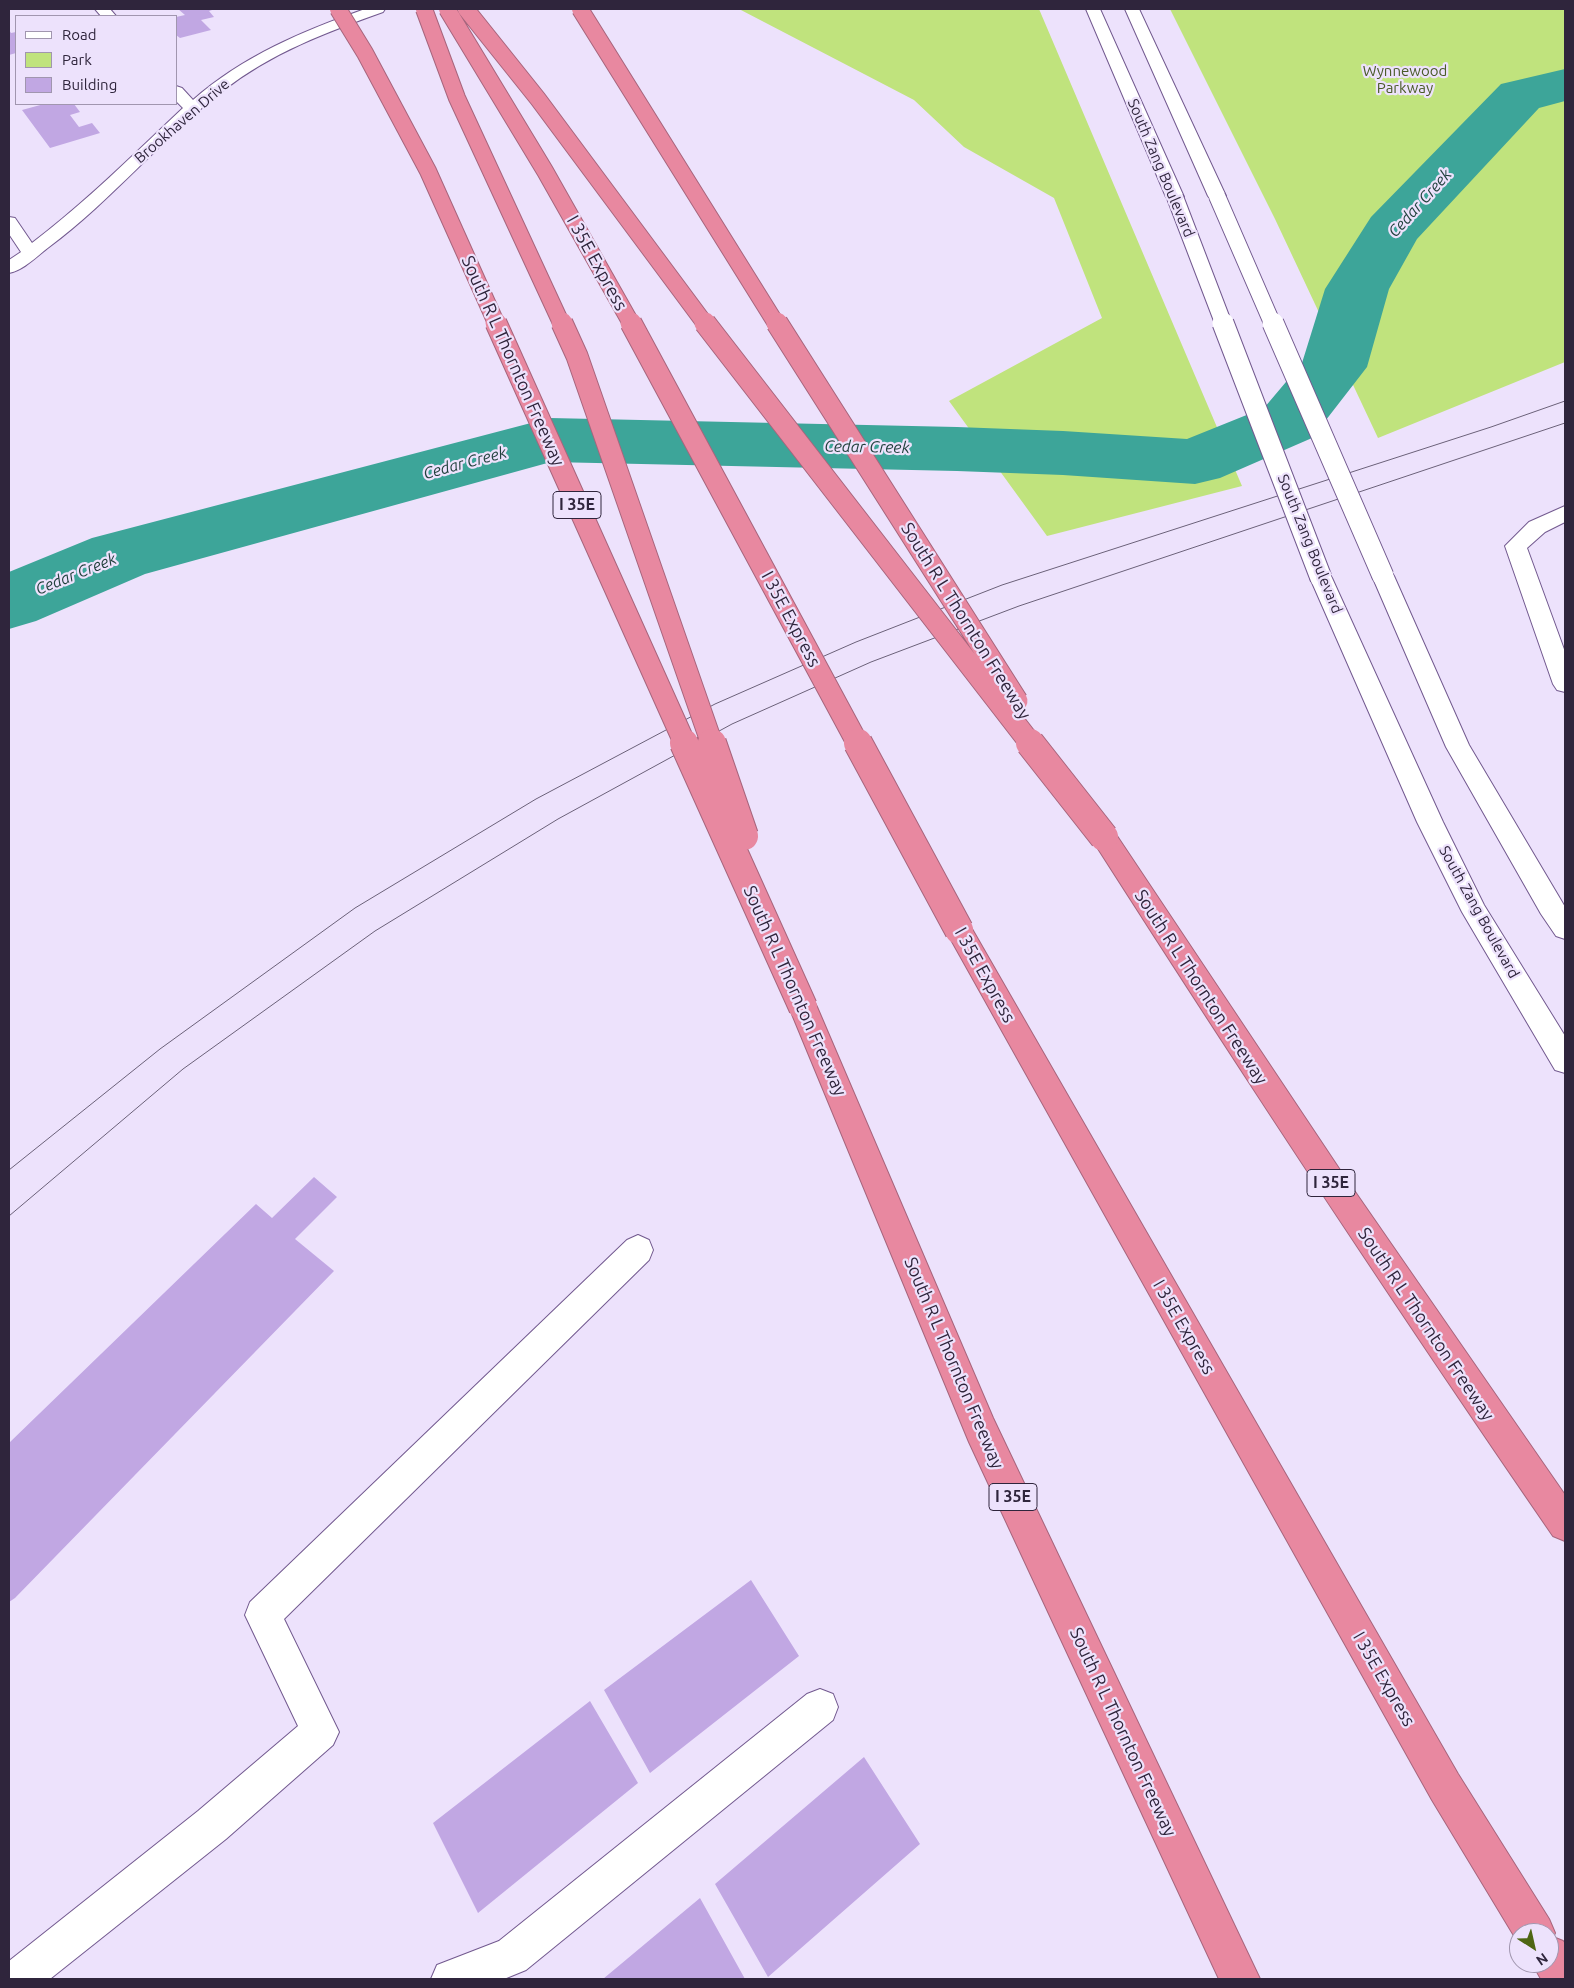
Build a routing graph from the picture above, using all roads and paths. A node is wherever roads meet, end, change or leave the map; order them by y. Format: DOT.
graph roads {
  1 [pos="338,9"];
  2 [pos="378,9"];
  3 [pos="424,9"];
  4 [pos="447,9"];
  5 [pos="466,9"];
  6 [pos="580,9"];
  7 [pos="1093,9"];
  8 [pos="1132,9"];
  9 [pos="178,93"];
  10 [pos="192,108"];
  11 [pos="9,222"];
  12 [pos="31,254"];
  13 [pos="9,268"];
  14 [pos="1565,513"];
  15 [pos="1565,684"];
  16 [pos="1104,837"];
  17 [pos="1565,928"];
  18 [pos="803,1008"];
  19 [pos="1565,1062"];
  20 [pos="638,1250"];
  21 [pos="1565,1524"];
  22 [pos="820,1706"];
  23 [pos="1529,1923"];
  24 [pos="18,1979"];
  25 [pos="451,1979"];
  26 [pos="1240,1979"];
  1 -- 18 [label="highway, South R L Thornton Freeway / I 35E, bridge"];
  2 -- 10 [label="main road, Brookhaven Drive"];
  3 -- 18 [label="highway, bridge"];
  4 -- 23 [label="highway, I 35E Express, bridge"];
  5 -- 16 [label="highway, bridge"];
  6 -- 16 [label="highway, South R L Thornton Freeway / I 35E, bridge"];
  7 -- 19 [label="main road, South Zang Boulevard, bridge"];
  8 -- 17 [label="main road, bridge"];
  9 -- 10 [label="main road"];
  10 -- 12 [label="main road, Brookhaven Drive"];
  11 -- 12 [label="main road"];
  12 -- 13 [label="main road, Brookhaven Drive"];
  14 -- 15 [label="main road"];
  16 -- 21 [label="highway, South R L Thornton Freeway / I 35E"];
  18 -- 26 [label="highway, South R L Thornton Freeway / I 35E"];
  20 -- 24 [label="main road"];
  22 -- 25 [label="main road"];
}
